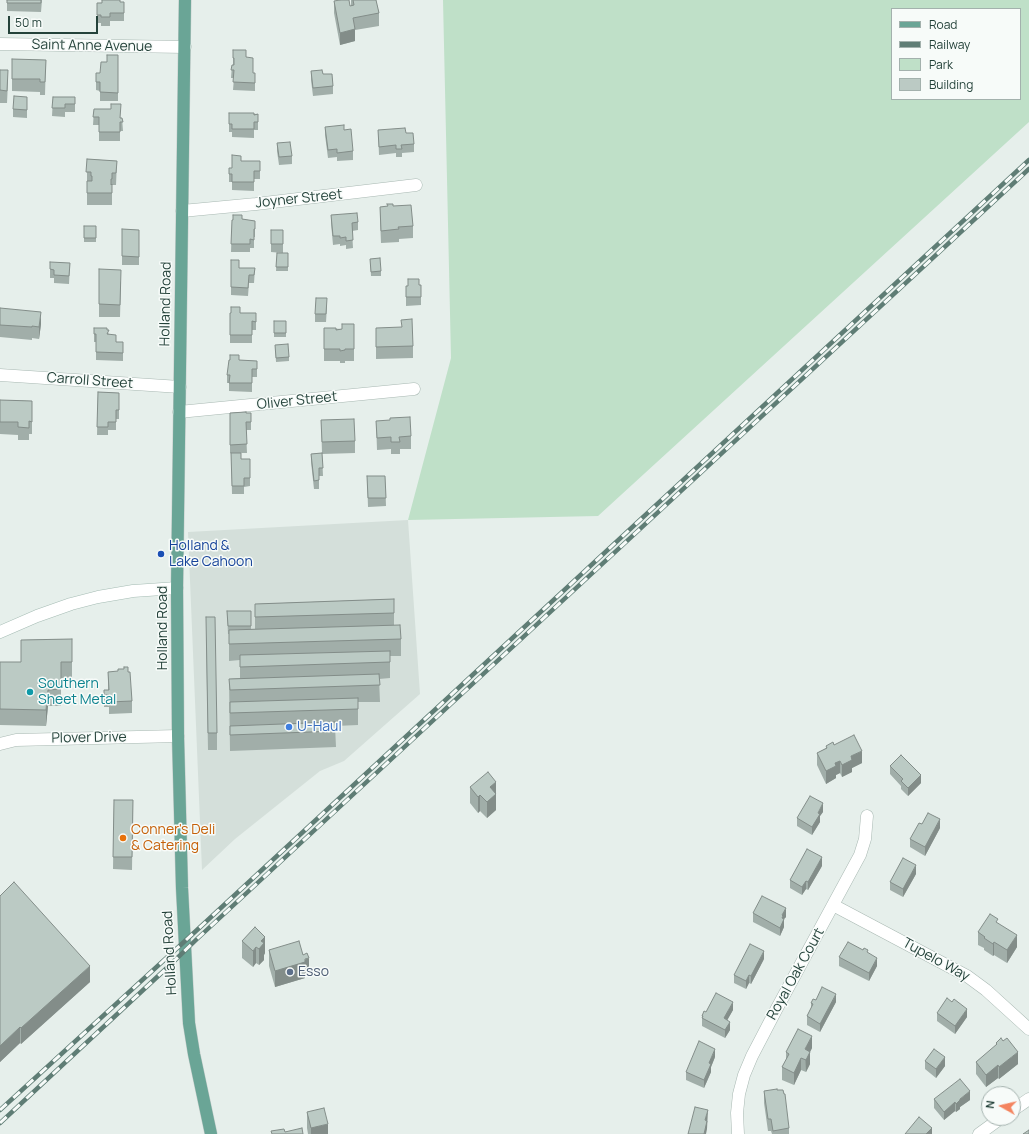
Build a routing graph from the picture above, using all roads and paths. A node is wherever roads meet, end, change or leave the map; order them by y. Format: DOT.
graph roads {
  1 [pos="185,0"];
  2 [pos="0,44"];
  3 [pos="185,48"];
  4 [pos="416,185"];
  5 [pos="182,211"];
  6 [pos="0,375"];
  7 [pos="180,387"];
  8 [pos="414,389"];
  9 [pos="179,412"];
  10 [pos="177,588"];
  11 [pos="0,632"];
  12 [pos="178,736"];
  13 [pos="0,744"];
  14 [pos="866,816"];
  15 [pos="833,905"];
  16 [pos="1029,1029"];
  17 [pos="990,1126"];
  18 [pos="211,1134"];
  19 [pos="738,1134"];
  20 [pos="979,1134"];
  1 -- 3 [label="main road, Holland Road"];
  2 -- 3 [label="street, Saint Anne Avenue"];
  3 -- 5 [label="main road, Holland Road"];
  4 -- 5 [label="street, Joyner Street"];
  5 -- 7 [label="main road, Holland Road"];
  6 -- 7 [label="street, Carroll Street"];
  7 -- 9 [label="main road, Holland Road"];
  8 -- 9 [label="street, Oliver Street"];
  9 -- 10 [label="main road, Holland Road"];
  10 -- 11 [label="street"];
  10 -- 12 [label="main road, Holland Road"];
  12 -- 13 [label="street, Plover Drive"];
  12 -- 18 [label="main road, Holland Road"];
  14 -- 15 [label="street, Royal Oak Court"];
  15 -- 16 [label="street, Tupelo Way"];
  15 -- 19 [label="street, Royal Oak Court"];
  17 -- 20 [label="street"];
}
